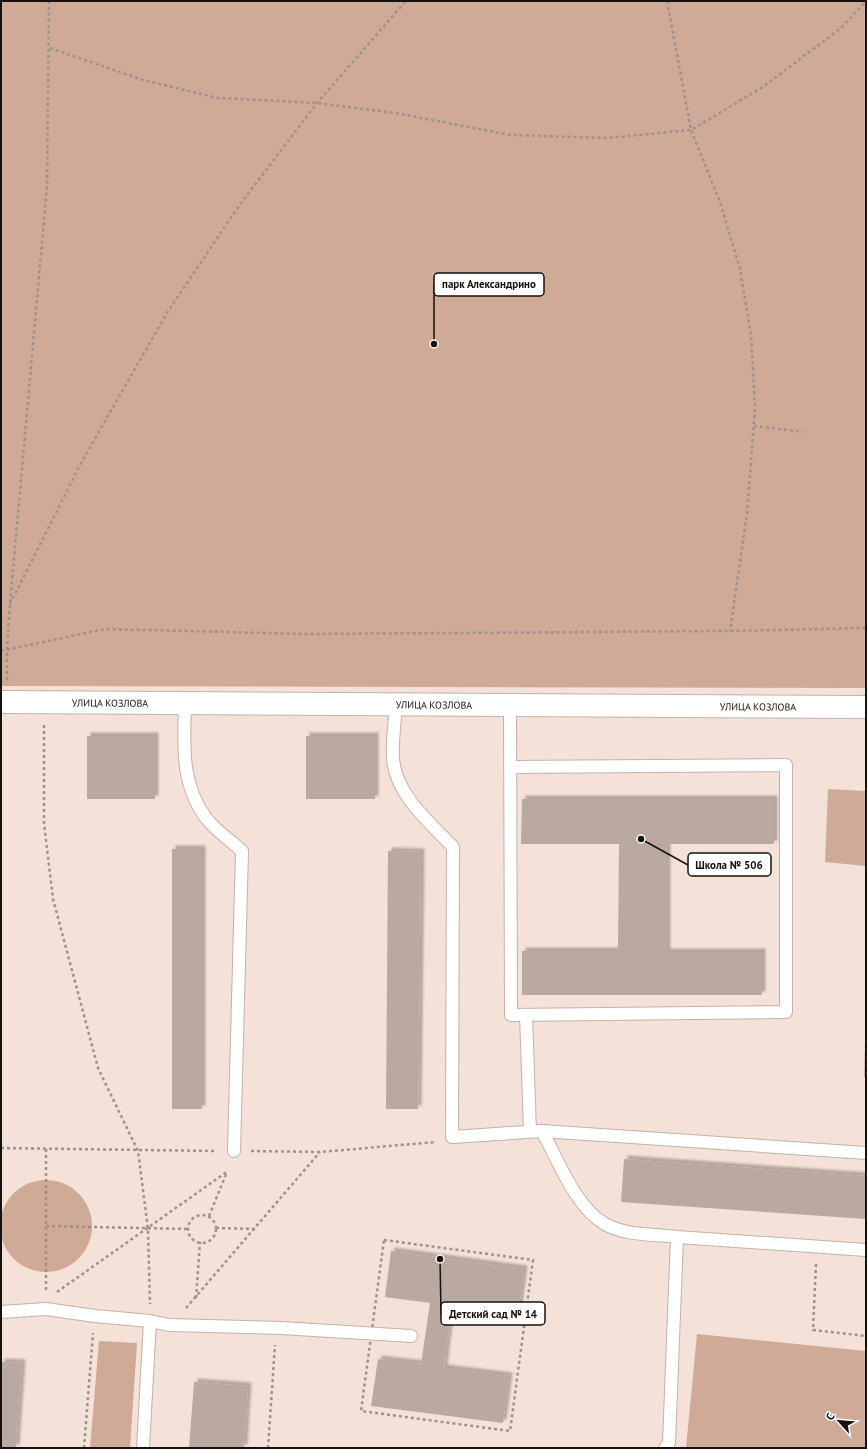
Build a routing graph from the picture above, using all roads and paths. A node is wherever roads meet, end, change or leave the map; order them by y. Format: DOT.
graph roads {
  1 [pos="49,1"];
  2 [pos="406,1"];
  3 [pos="667,1"];
  4 [pos="866,1"];
  5 [pos="50,48"];
  6 [pos="317,103"];
  7 [pos="691,130"];
  8 [pos="754,426"];
  9 [pos="803,432"];
  10 [pos="10,604"];
  11 [pos="866,628"];
  12 [pos="730,631"];
  13 [pos="7,650"];
  14 [pos="1,651"];
  15 [pos="7,681"];
  16 [pos="1,702"];
  17 [pos="185,702"];
  18 [pos="396,704"];
  19 [pos="510,705"];
  20 [pos="866,707"];
  21 [pos="44,721"];
  22 [pos="510,767"];
  23 [pos="526,1015"];
  24 [pos="536,1131"];
  25 [pos="46,1149"];
  26 [pos="234,1151"];
  27 [pos="320,1152"];
  28 [pos="866,1153"];
  29 [pos="209,1216"];
  30 [pos="46,1226"];
  31 [pos="216,1228"];
  32 [pos="148,1229"];
  33 [pos="188,1229"];
  34 [pos="255,1229"];
  35 [pos="677,1237"];
  36 [pos="200,1242"];
  37 [pos="816,1246"];
  38 [pos="866,1250"];
  39 [pos="46,1293"];
  40 [pos="52,1296"];
  41 [pos="196,1298"];
  42 [pos="1,1312"];
  43 [pos="94,1316"];
  44 [pos="150,1321"];
  45 [pos="169,1325"];
  46 [pos="277,1329"];
  47 [pos="371,1333"];
  48 [pos="411,1336"];
  49 [pos="866,1336"];
  50 [pos="84,1448"];
  51 [pos="143,1448"];
  52 [pos="268,1448"];
  53 [pos="665,1448"];
  1 -- 5 [label="path"];
  2 -- 6 [label="path"];
  3 -- 7 [label="path"];
  4 -- 7 [label="path"];
  5 -- 6 [label="path"];
  5 -- 10 [label="path"];
  6 -- 7 [label="path"];
  6 -- 10 [label="path"];
  7 -- 8 [label="path"];
  8 -- 9 [label="path"];
  8 -- 12 [label="path"];
  10 -- 13 [label="path"];
  11 -- 12 [label="path"];
  12 -- 13 [label="path"];
  13 -- 14 [label="path"];
  13 -- 15 [label="path"];
  16 -- 17 [label="street, УЛИЦА КОЗЛОВА"];
  17 -- 18 [label="street, УЛИЦА КОЗЛОВА"];
  17 -- 26 [label="lane"];
  18 -- 19 [label="street, УЛИЦА КОЗЛОВА"];
  18 -- 24 [label="lane"];
  19 -- 20 [label="street, УЛИЦА КОЗЛОВА"];
  19 -- 22 [label="lane"];
  21 -- 32 [label="path"];
  22 -- 23 [label="lane"];
  22 -- 23 [label="lane"];
  23 -- 24 [label="lane"];
  24 -- 28 [label="lane"];
  24 -- 35 [label="lane"];
  25 -- 30 [label="path"];
  27 -- 34 [label="path"];
  29 -- 31 [label="path"];
  29 -- 32 [label="path"];
  29 -- 33 [label="path"];
  30 -- 32 [label="path"];
  30 -- 39 [label="path"];
  31 -- 34 [label="path"];
  31 -- 36 [label="path"];
  32 -- 33 [label="path"];
  32 -- 40 [label="path"];
  32 -- 44 [label="path"];
  33 -- 36 [label="path"];
  34 -- 41 [label="path"];
  35 -- 37 [label="lane"];
  35 -- 53 [label="lane"];
  36 -- 41 [label="path"];
  37 -- 38 [label="lane"];
  37 -- 49 [label="path"];
  41 -- 45 [label="path"];
  42 -- 43 [label="lane"];
  43 -- 44 [label="lane"];
  43 -- 50 [label="path"];
  44 -- 45 [label="lane"];
  44 -- 51 [label="lane"];
  45 -- 46 [label="lane"];
  46 -- 47 [label="lane"];
  46 -- 52 [label="path"];
  47 -- 47 [label="path"];
  47 -- 48 [label="lane"];
}
